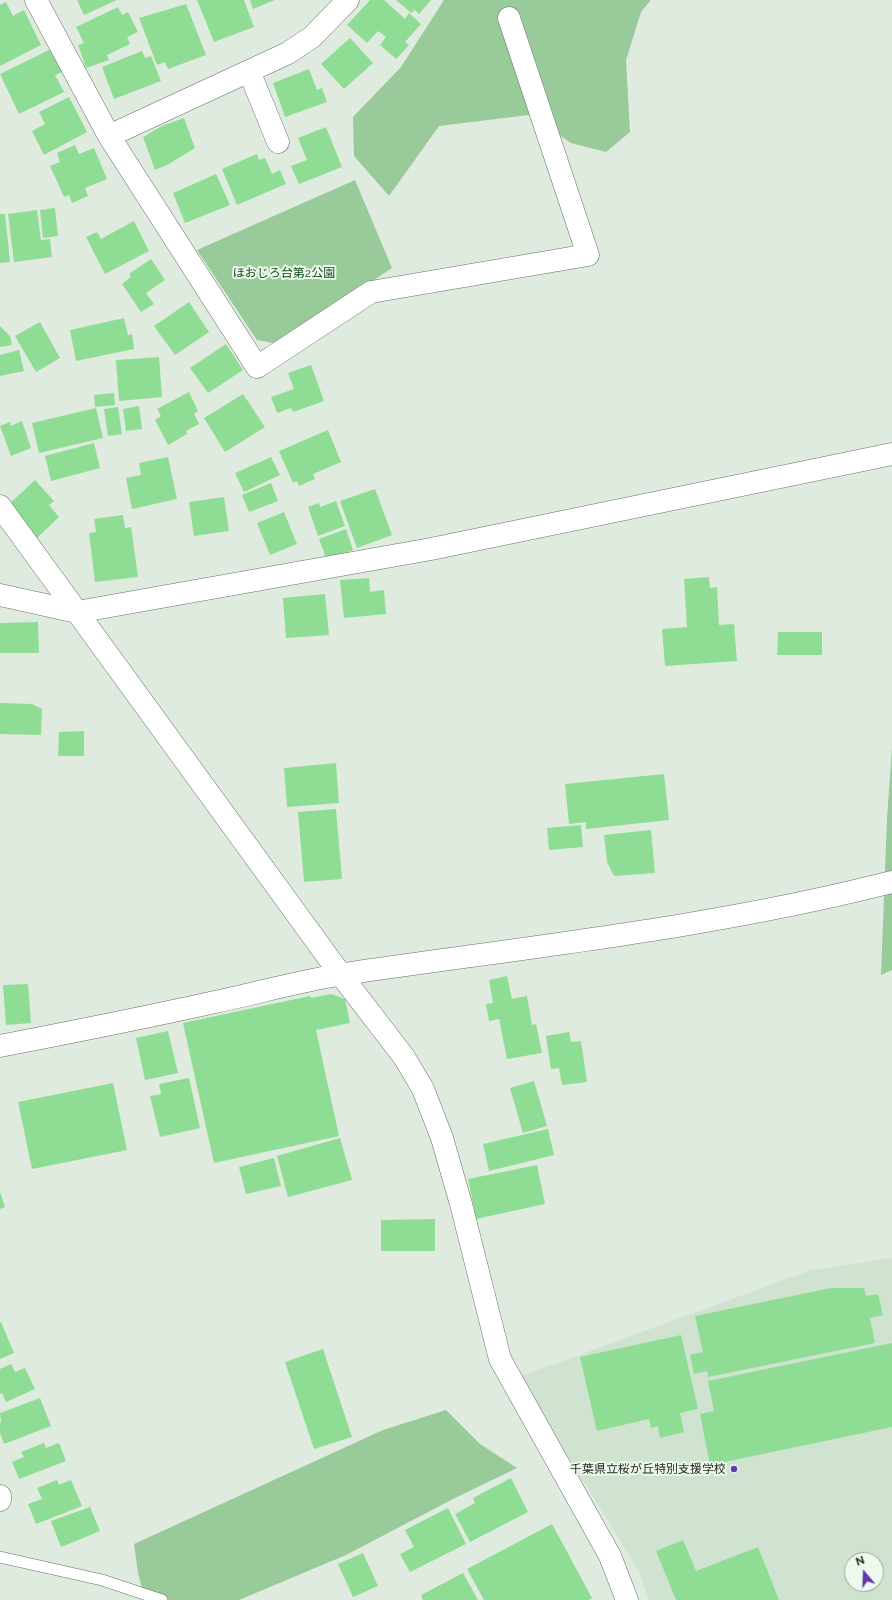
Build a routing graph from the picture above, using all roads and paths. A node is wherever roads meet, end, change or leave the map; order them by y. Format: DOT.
graph roads {
  1 [pos="36,0"];
  2 [pos="348,0"];
  3 [pos="509,18"];
  4 [pos="249,71"];
  5 [pos="109,136"];
  6 [pos="278,142"];
  7 [pos="892,454"];
  8 [pos="0,506"];
  9 [pos="0,595"];
  10 [pos="77,612"];
  11 [pos="892,882"];
  12 [pos="341,975"];
  13 [pos="0,1046"];
  14 [pos="0,1496"];
  15 [pos="0,1500"];
  16 [pos="0,1558"];
  17 [pos="162,1600"];
  18 [pos="627,1600"];
  1 -- 5 [label="street"];
  2 -- 4 [label="street"];
  3 -- 5 [label="street"];
  4 -- 5 [label="street"];
  4 -- 6 [label="street"];
  7 -- 10 [label="street"];
  8 -- 10 [label="street"];
  9 -- 10 [label="street"];
  10 -- 12 [label="street"];
  11 -- 12 [label="street"];
  12 -- 13 [label="street"];
  12 -- 18 [label="street"];
  14 -- 15 [label="street"];
  16 -- 17 [label="lane"];
}
